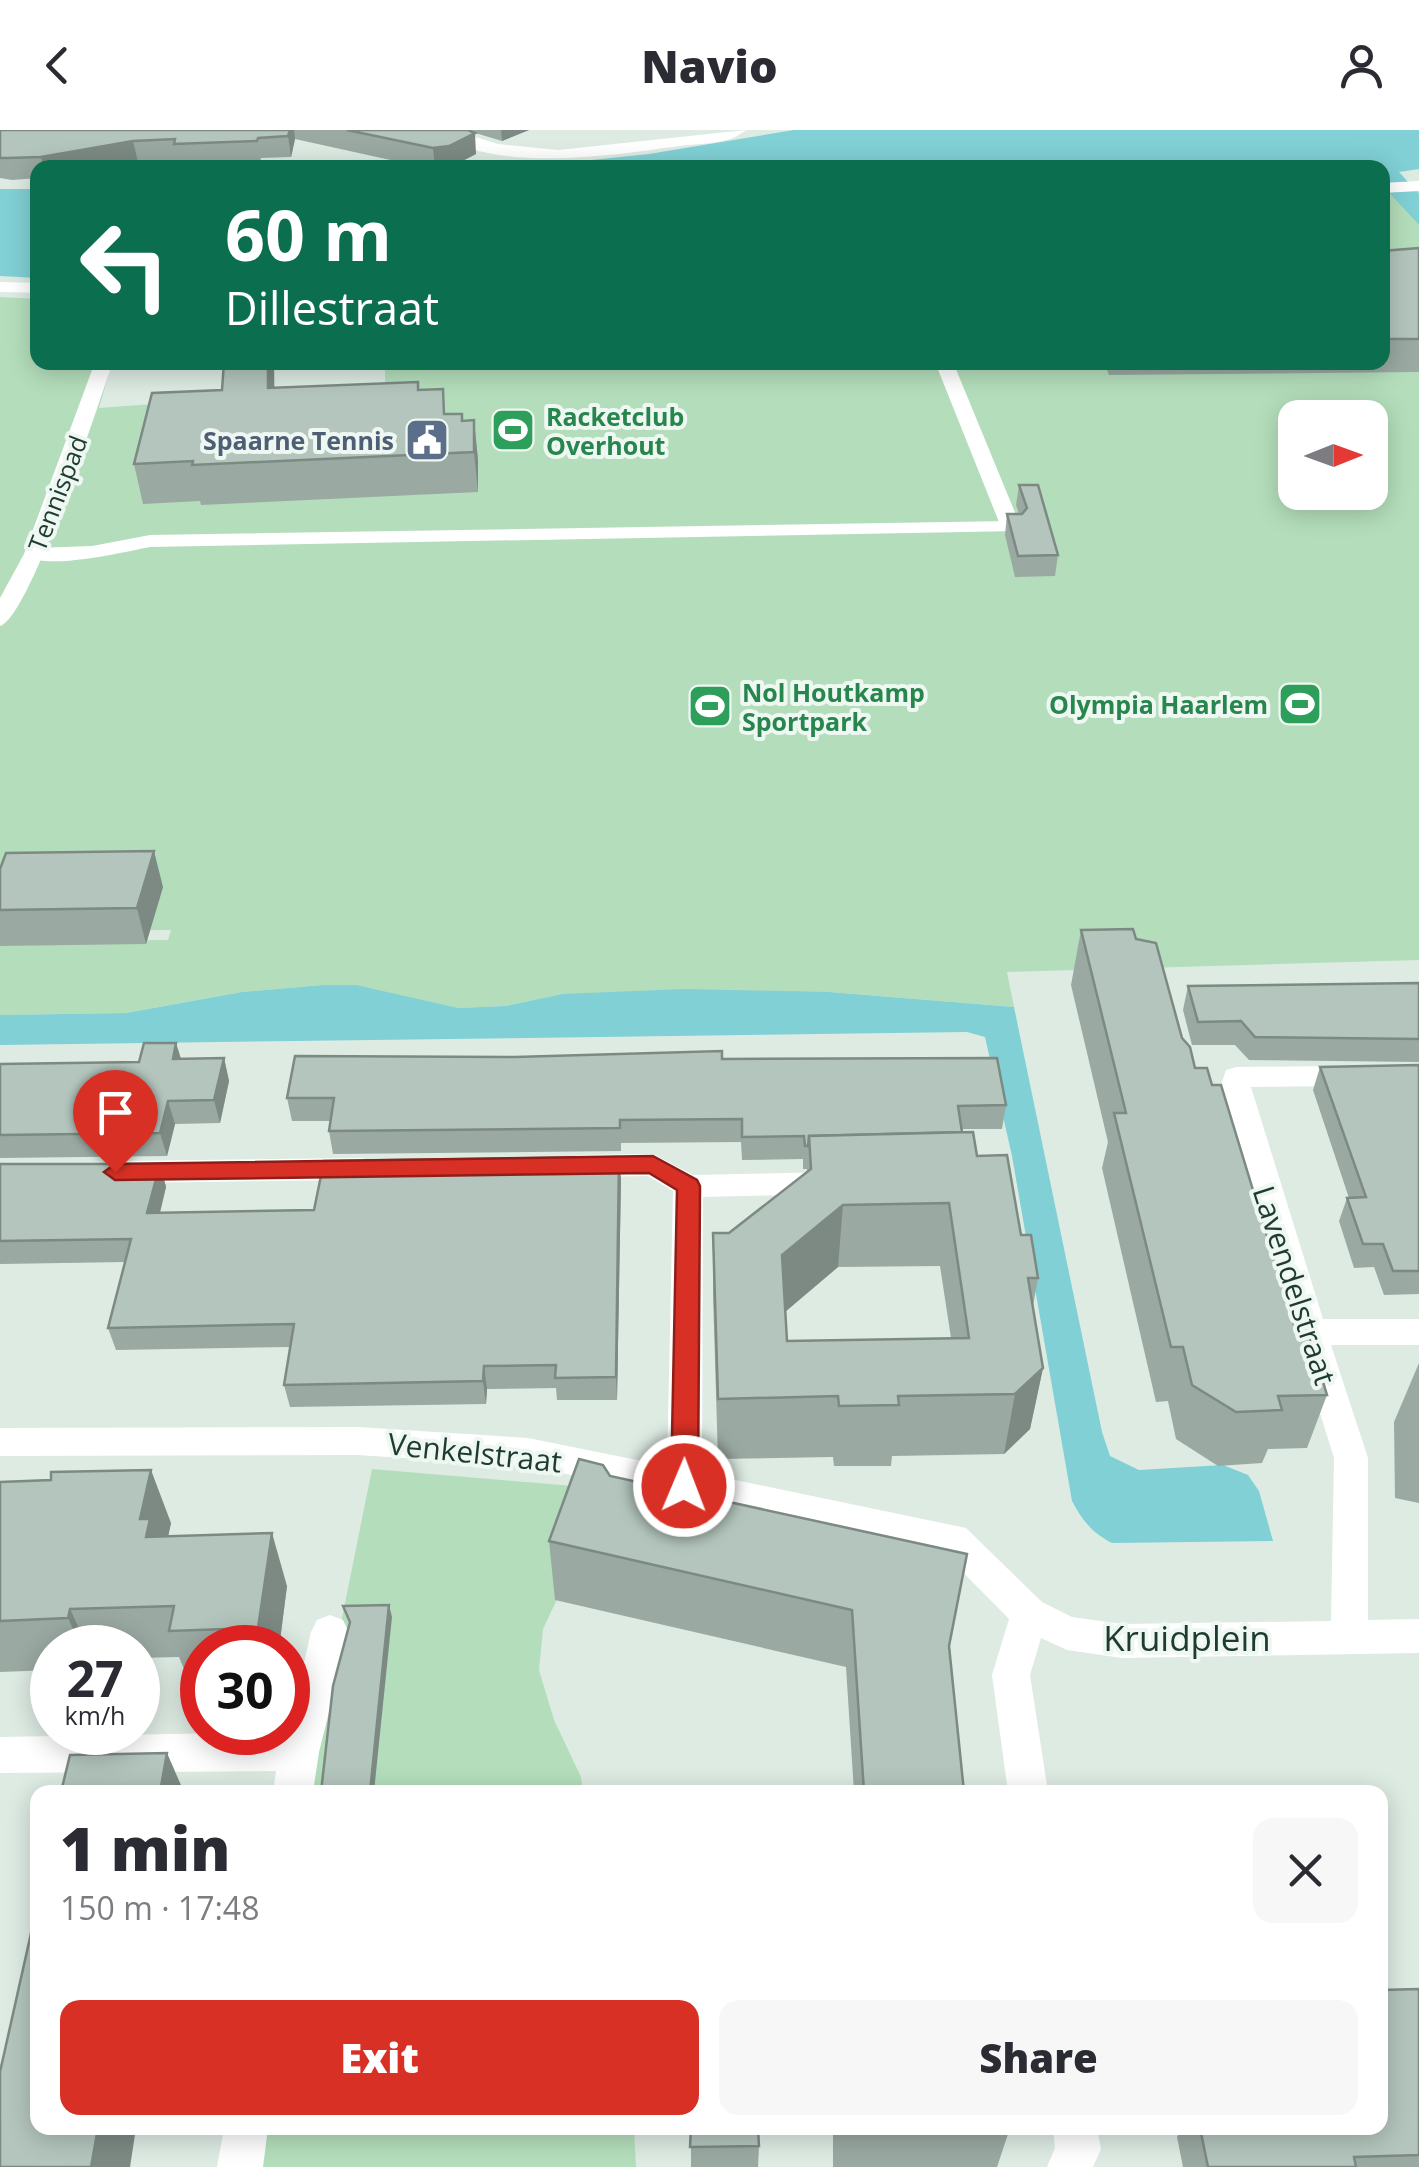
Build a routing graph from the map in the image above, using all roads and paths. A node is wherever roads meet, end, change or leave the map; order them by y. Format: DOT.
graph roads {
  1 [pos="440,130"];
  2 [pos="739,130"];
  3 [pos="1417,186"];
  4 [pos="1390,188"];
  5 [pos="0,287"];
  6 [pos="30,288"];
  7 [pos="101,370"];
  8 [pos="947,370"];
  9 [pos="34,554"];
  10 [pos="0,618"];
  11 [pos="1177,1056"];
  12 [pos="1419,1075"];
  13 [pos="1236,1097"];
  14 [pos="554,1166"];
  15 [pos="396,1168"];
  16 [pos="99,1172"];
  17 [pos="863,1182"];
  18 [pos="688,1186"];
  19 [pos="1308,1332"];
  20 [pos="1419,1332"];
  21 [pos="0,1442"];
  22 [pos="684,1486"];
  23 [pos="1029,1614"];
  24 [pos="330,1632"];
  25 [pos="1350,1636"];
  26 [pos="1419,1636"];
  27 [pos="310,1709"];
  28 [pos="180,1753"];
  29 [pos="0,1755"];
  30 [pos="299,1755"];
  31 [pos="294,1785"];
  32 [pos="1027,1785"];
  33 [pos="245,2135"];
  34 [pos="1076,2135"];
  35 [pos="240,2167"];
  36 [pos="1070,2167"];
  1 -- 2 [label="street"];
  3 -- 4 [label="street"];
  5 -- 6 [label="street"];
  7 -- 9 [label="street, Tennispad"];
  8 -- 9 [label="street"];
  9 -- 10 [label="street, Tennispad"];
  11 -- 13 [label="street"];
  12 -- 13 [label="street"];
  13 -- 19 [label="street, Lavendelstraat"];
  14 -- 18 [label="street"];
  15 -- 16 [label="street"];
  17 -- 18 [label="street"];
  18 -- 22 [label="street"];
  19 -- 20 [label="street"];
  19 -- 25 [label="street, Lavendelstraat"];
  21 -- 22 [label="street, Venkelstraat"];
  22 -- 23 [label="street, Venkelstraat"];
  23 -- 25 [label="street, Kruidplein"];
  23 -- 32 [label="street"];
  24 -- 27 [label="street"];
  25 -- 26 [label="street, Kruidplein"];
  28 -- 29 [label="street"];
  30 -- 31 [label="street"];
  33 -- 35 [label="street"];
  34 -- 36 [label="street"];
}
